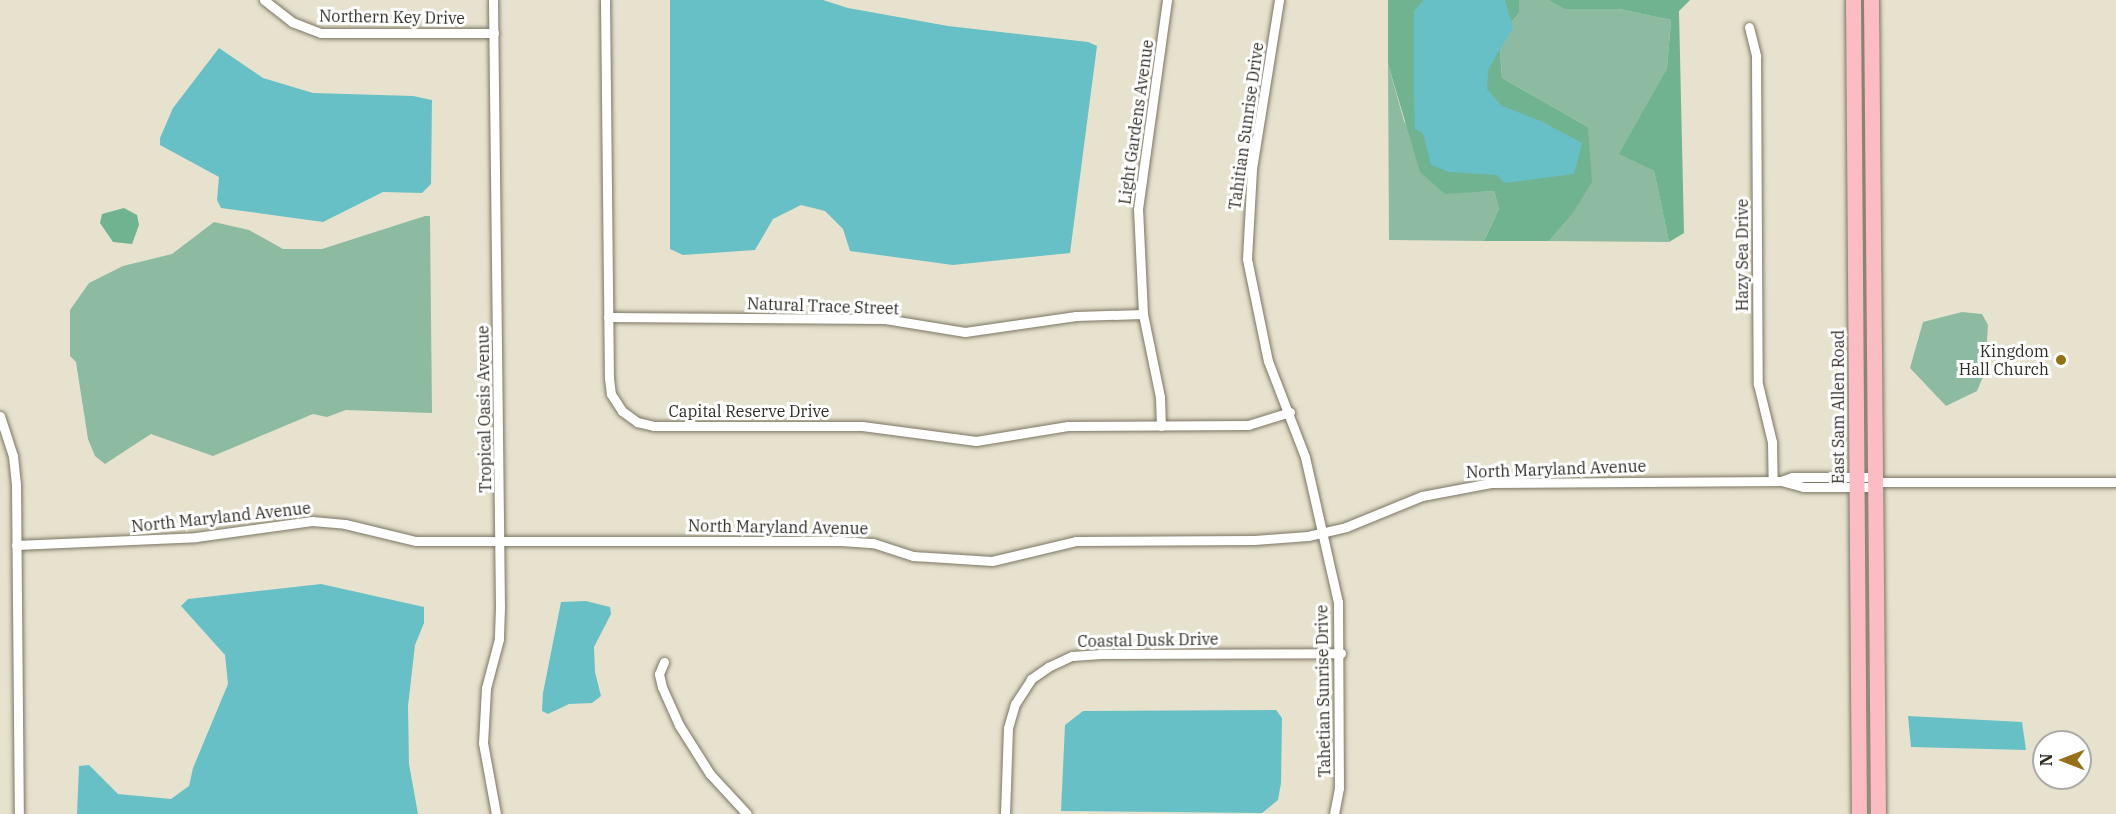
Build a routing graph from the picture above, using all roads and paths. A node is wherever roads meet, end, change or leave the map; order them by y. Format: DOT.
graph roads {
  1 [pos="264,0"];
  2 [pos="493,0"];
  3 [pos="605,0"];
  4 [pos="1167,0"];
  5 [pos="1279,0"];
  6 [pos="1853,0"];
  7 [pos="1871,0"];
  8 [pos="1749,27"];
  9 [pos="494,33"];
  10 [pos="1143,314"];
  11 [pos="608,317"];
  12 [pos="1290,412"];
  13 [pos="0,416"];
  14 [pos="1161,426"];
  15 [pos="1777,481"];
  16 [pos="1856,482"];
  17 [pos="1874,482"];
  18 [pos="2116,482"];
  19 [pos="1323,533"];
  20 [pos="500,541"];
  21 [pos="16,545"];
  22 [pos="1341,653"];
  23 [pos="664,662"];
  24 [pos="19,814"];
  25 [pos="496,814"];
  26 [pos="747,814"];
  27 [pos="1005,814"];
  28 [pos="1334,814"];
  29 [pos="1860,814"];
  30 [pos="1878,814"];
  1 -- 9 [label="street, Northern Key Drive"];
  2 -- 9 [label="street, Tropical Oasis Avenue"];
  3 -- 11 [label="street, Capital Reserve Drive"];
  4 -- 10 [label="street, Light Gardens Avenue"];
  5 -- 12 [label="street, Tahitian Sunrise Drive"];
  6 -- 16 [label="main road, East Sam Allen Road"];
  7 -- 17 [label="main road"];
  8 -- 15 [label="street, Hazy Sea Drive"];
  9 -- 20 [label="street, Tropical Oasis Avenue"];
  10 -- 11 [label="street, Natural Trace Street"];
  10 -- 14 [label="street, Light Gardens Avenue"];
  11 -- 14 [label="street, Capital Reserve Drive"];
  12 -- 14 [label="street, Capital Reserve Drive"];
  12 -- 19 [label="street, Tahitian Sunrise Drive"];
  13 -- 21 [label="street"];
  15 -- 16 [label="street, North Maryland Avenue"];
  15 -- 19 [label="street, North Maryland Avenue"];
  16 -- 17 [label="street, North Maryland Avenue"];
  16 -- 29 [label="main road, East Sam Allen Road"];
  17 -- 18 [label="street, North Maryland Avenue"];
  17 -- 30 [label="main road"];
  19 -- 20 [label="street, North Maryland Avenue"];
  19 -- 22 [label="street, Tahetian Sunrise Drive"];
  20 -- 21 [label="street, North Maryland Avenue"];
  20 -- 25 [label="street, Tropical Oasis Avenue"];
  21 -- 24 [label="street"];
  22 -- 27 [label="street, Coastal Dusk Drive"];
  22 -- 28 [label="street, Tahetian Sunrise Drive"];
  23 -- 26 [label="street"];
}
